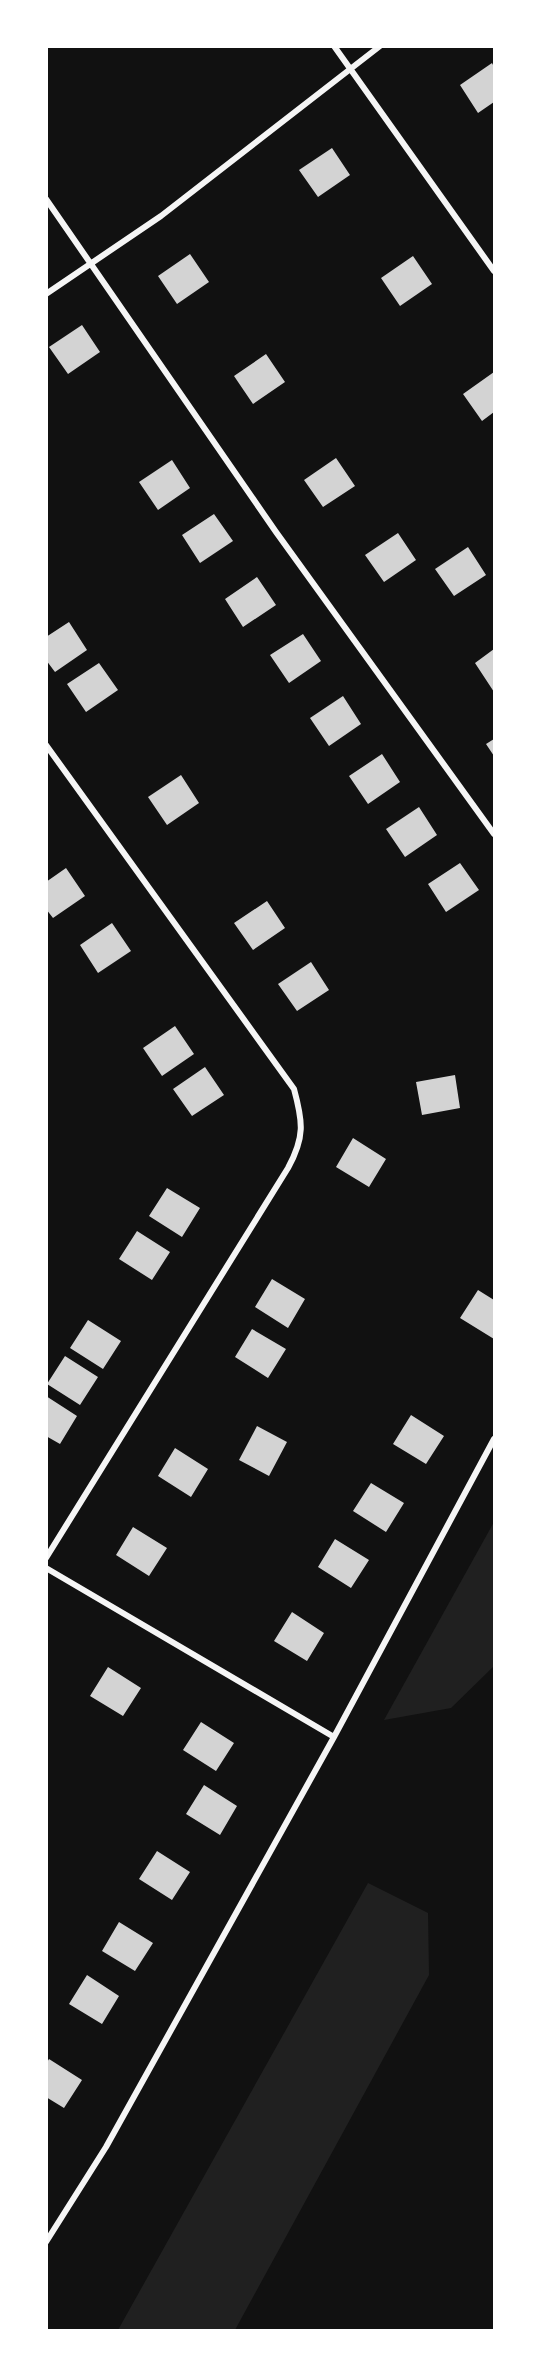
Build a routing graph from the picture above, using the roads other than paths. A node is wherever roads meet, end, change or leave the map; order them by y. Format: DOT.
graph roads {
  1 [pos="334,46"];
  2 [pos="380,46"];
  3 [pos="349,68"];
  4 [pos="46,200"];
  5 [pos="91,263"];
  6 [pos="495,271"];
  7 [pos="46,294"];
  8 [pos="46,744"];
  9 [pos="495,834"];
  10 [pos="495,1440"];
  11 [pos="46,1558"];
  12 [pos="46,1568"];
  13 [pos="334,1737"];
  14 [pos="46,2242"];
  1 -- 3 [label="street"];
  2 -- 3 [label="street"];
  3 -- 5 [label="street"];
  3 -- 6 [label="street"];
  4 -- 5 [label="street"];
  5 -- 7 [label="street"];
  5 -- 9 [label="street"];
  8 -- 11 [label="street"];
  10 -- 13 [label="street"];
  12 -- 13 [label="street"];
  13 -- 14 [label="street"];
}
